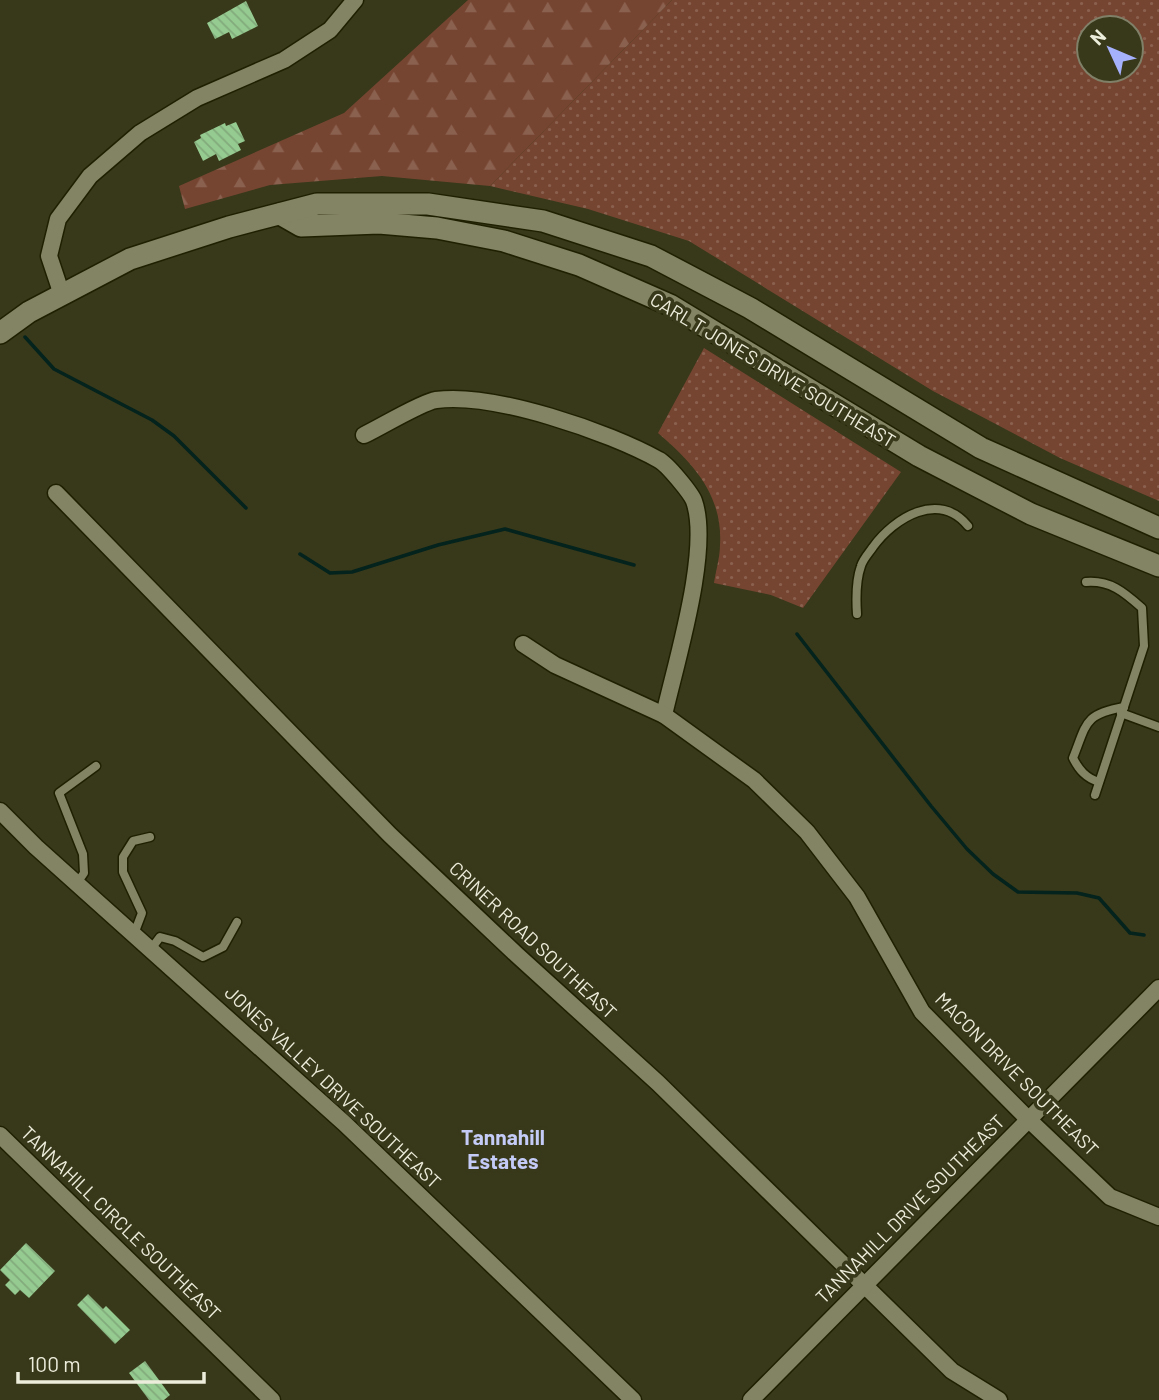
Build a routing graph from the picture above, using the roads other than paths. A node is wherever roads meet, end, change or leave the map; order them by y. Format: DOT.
graph roads {
  1 [pos="355,0"];
  2 [pos="280,214"];
  3 [pos="62,295"];
  4 [pos="0,332"];
  5 [pos="364,435"];
  6 [pos="56,493"];
  7 [pos="968,526"];
  8 [pos="1159,528"];
  9 [pos="1159,566"];
  10 [pos="1086,582"];
  11 [pos="857,614"];
  12 [pos="523,644"];
  13 [pos="1122,710"];
  14 [pos="664,715"];
  15 [pos="1159,727"];
  16 [pos="96,766"];
  17 [pos="1099,782"];
  18 [pos="1095,795"];
  19 [pos="0,810"];
  20 [pos="150,837"];
  21 [pos="77,883"];
  22 [pos="237,922"];
  23 [pos="134,934"];
  24 [pos="151,949"];
  25 [pos="1159,988"];
  26 [pos="1028,1119"];
  27 [pos="0,1135"];
  28 [pos="1159,1217"];
  29 [pos="863,1286"];
  30 [pos="272,1400"];
  31 [pos="633,1400"];
  32 [pos="751,1400"];
  33 [pos="999,1400"];
  1 -- 3 [label="street"];
  2 -- 3 [label="main road"];
  2 -- 8 [label="main road, CARL T JONES DRIVE SOUTHEAST"];
  2 -- 9 [label="main road, CARL T JONES DRIVE SOUTHEAST"];
  3 -- 4 [label="main road"];
  5 -- 14 [label="street"];
  6 -- 29 [label="street, CRINER ROAD SOUTHEAST"];
  7 -- 11 [label="lane"];
  10 -- 13 [label="lane"];
  12 -- 14 [label="street, MACON DRIVE SOUTHEAST"];
  13 -- 15 [label="lane"];
  13 -- 17 [label="lane"];
  13 -- 17 [label="lane"];
  14 -- 26 [label="street, MACON DRIVE SOUTHEAST"];
  16 -- 21 [label="lane"];
  17 -- 18 [label="lane"];
  19 -- 21 [label="street, JONES VALLEY DRIVE SOUTHEAST"];
  20 -- 23 [label="lane"];
  21 -- 23 [label="street, JONES VALLEY DRIVE SOUTHEAST"];
  22 -- 24 [label="lane"];
  23 -- 24 [label="street, JONES VALLEY DRIVE SOUTHEAST"];
  24 -- 31 [label="street, JONES VALLEY DRIVE SOUTHEAST"];
  25 -- 26 [label="street, TANNAHILL DRIVE SOUTHEAST"];
  26 -- 28 [label="street, MACON DRIVE SOUTHEAST"];
  26 -- 29 [label="street, TANNAHILL DRIVE SOUTHEAST"];
  27 -- 30 [label="street, TANNAHILL CIRCLE SOUTHEAST"];
  29 -- 32 [label="street, TANNAHILL DRIVE SOUTHEAST"];
  29 -- 33 [label="street, CRINER ROAD SOUTHEAST"];
}
